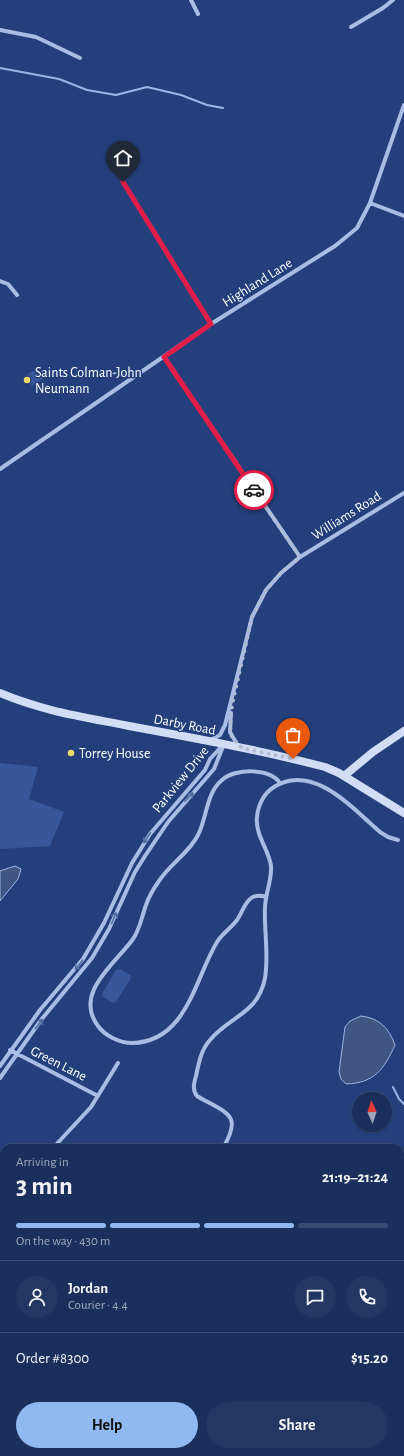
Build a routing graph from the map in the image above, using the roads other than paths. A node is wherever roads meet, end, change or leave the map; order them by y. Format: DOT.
graph roads {
  1 [pos="191,0"];
  2 [pos="393,0"];
  3 [pos="198,14"];
  4 [pos="351,27"];
  5 [pos="0,30"];
  6 [pos="80,58"];
  7 [pos="404,105"];
  8 [pos="123,182"];
  9 [pos="370,203"];
  10 [pos="404,216"];
  11 [pos="0,281"];
  12 [pos="17,295"];
  13 [pos="211,324"];
  14 [pos="164,357"];
  15 [pos="0,469"];
  16 [pos="404,492"];
  17 [pos="300,557"];
  18 [pos="0,693"];
  19 [pos="232,705"];
  20 [pos="404,731"];
  21 [pos="205,741"];
  22 [pos="224,744"];
  23 [pos="242,748"];
  24 [pos="344,776"];
  25 [pos="280,783"];
  26 [pos="171,807"];
  27 [pos="176,812"];
  28 [pos="404,813"];
  29 [pos="398,840"];
  30 [pos="133,861"];
  31 [pos="140,864"];
  32 [pos="266,897"];
  33 [pos="43,1007"];
  34 [pos="48,1012"];
  35 [pos="10,1050"];
  36 [pos="17,1054"];
  37 [pos="118,1063"];
  38 [pos="0,1066"];
  39 [pos="0,1078"];
  40 [pos="98,1096"];
  41 [pos="57,1144"];
  42 [pos="225,1144"];
  1 -- 3 [label="street"];
  2 -- 4 [label="street"];
  5 -- 6 [label="street"];
  7 -- 9 [label="street, Highland Lane"];
  8 -- 13 [label="street"];
  9 -- 10 [label="street"];
  9 -- 13 [label="street, Highland Lane"];
  11 -- 12 [label="street"];
  13 -- 14 [label="street, Highland Lane"];
  14 -- 15 [label="street, Highland Lane"];
  14 -- 17 [label="street"];
  16 -- 17 [label="street, Williams Road"];
  17 -- 19 [label="street, Williams Road"];
  18 -- 21 [label="main road, Darby Road"];
  19 -- 21 [label="street, Williams Road"];
  19 -- 23 [label="street, Williams Road"];
  20 -- 24 [label="main road"];
  21 -- 22 [label="main road, Darby Road"];
  22 -- 23 [label="main road, Darby Road"];
  22 -- 26 [label="street, Parkview Drive"];
  27 -- 22 [label="street, Parkview Drive, one-way"];
  23 -- 24 [label="main road, Darby Road"];
  24 -- 28 [label="main road, Darby Road"];
  25 -- 29 [label="street"];
  25 -- 32 [label="street"];
  25 -- 32 [label="street"];
  26 -- 27 [label="street"];
  26 -- 30 [label="street, Parkview Drive, one-way"];
  27 -- 31 [label="street, Parkview Drive"];
  30 -- 31 [label="street"];
  30 -- 33 [label="street, Parkview Drive, one-way"];
  34 -- 31 [label="street, Parkview Drive, one-way"];
  32 -- 42 [label="street"];
  33 -- 34 [label="street"];
  33 -- 35 [label="street, Parkview Drive"];
  36 -- 34 [label="street, Parkview Drive, one-way"];
  35 -- 36 [label="street, Green Lane"];
  35 -- 38 [label="street, Parkview Drive"];
  36 -- 39 [label="street, Parkview Drive"];
  36 -- 40 [label="street, Green Lane"];
  37 -- 40 [label="street, Green Lane"];
  40 -- 41 [label="street, Green Lane"];
}
